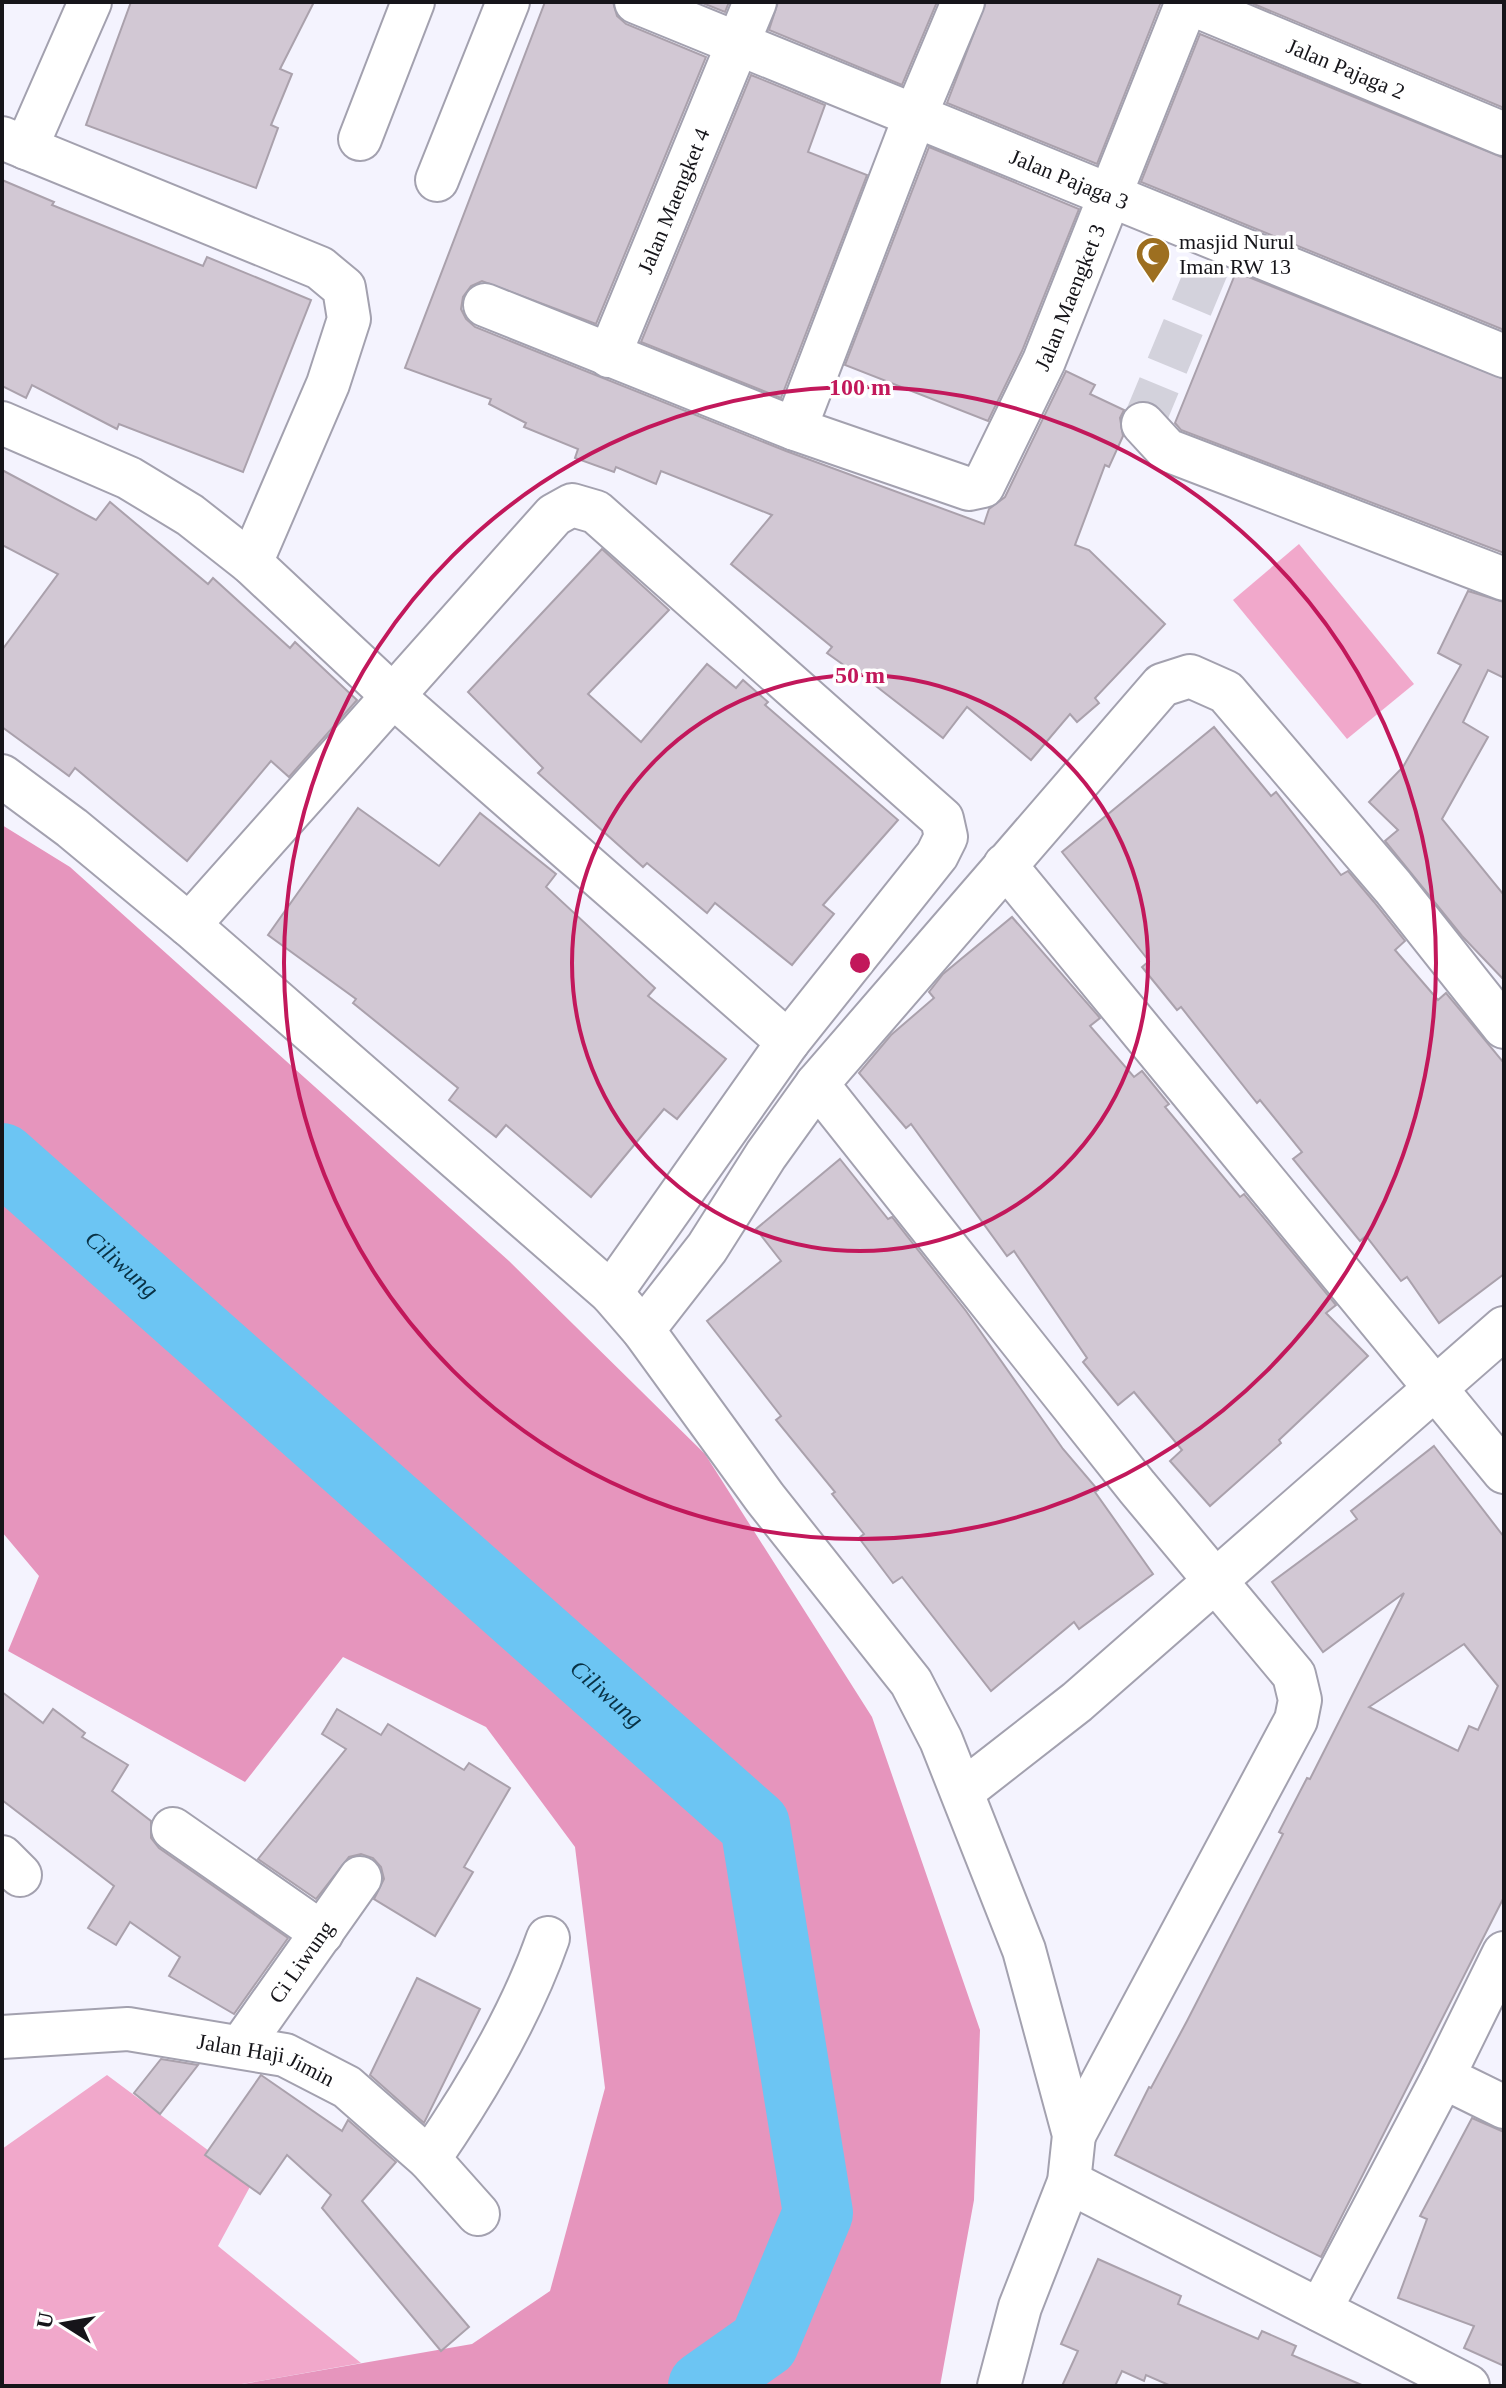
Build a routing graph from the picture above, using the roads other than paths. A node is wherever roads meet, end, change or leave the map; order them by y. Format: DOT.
graph roads {
  1 [pos="90,2"];
  2 [pos="413,2"];
  3 [pos="508,2"];
  4 [pos="636,2"];
  5 [pos="755,2"];
  6 [pos="963,2"];
  7 [pos="1187,2"];
  8 [pos="738,43"];
  9 [pos="915,116"];
  10 [pos="1504,134"];
  11 [pos="360,139"];
  12 [pos="14,143"];
  13 [pos="437,180"];
  14 [pos="1112,195"];
  15 [pos="485,305"];
  16 [pos="609,356"];
  17 [pos="1504,356"];
  18 [pos="2,423"];
  19 [pos="1143,424"];
  20 [pos="795,429"];
  21 [pos="251,563"];
  22 [pos="1504,579"];
  23 [pos="392,695"];
  24 [pos="2,776"];
  25 [pos="1005,865"];
  26 [pos="189,925"];
  27 [pos="1504,1027"];
  28 [pos="788,1042"];
  29 [pos="817,1084"];
  30 [pos="611,1293"];
  31 [pos="1504,1328"];
  32 [pos="643,1330"];
  33 [pos="1435,1387"];
  34 [pos="1504,1472"];
  35 [pos="1215,1581"];
  36 [pos="963,1791"];
  37 [pos="173,1829"];
  38 [pos="360,1878"];
  39 [pos="322,1933"];
  40 [pos="548,1938"];
  41 [pos="1504,1953"];
  42 [pos="2,2037"];
  43 [pos="242,2045"];
  44 [pos="1443,2077"];
  45 [pos="1504,2107"];
  46 [pos="1074,2135"];
  47 [pos="429,2159"];
  48 [pos="1069,2182"];
  49 [pos="478,2214"];
  50 [pos="1320,2310"];
  51 [pos="999,2386"];
  52 [pos="1468,2386"];
  1 -- 12 [label="street"];
  2 -- 11 [label="street"];
  3 -- 13 [label="street"];
  4 -- 8 [label="street, Jalan Pajaga 3"];
  5 -- 8 [label="street, Jalan Maengket 4"];
  6 -- 9 [label="street"];
  7 -- 10 [label="street, Jalan Pajaga 2"];
  7 -- 14 [label="street, Jalan Maengket 3"];
  8 -- 9 [label="street, Jalan Pajaga 3"];
  8 -- 16 [label="street, Jalan Maengket 4"];
  9 -- 14 [label="street, Jalan Pajaga 3"];
  9 -- 20 [label="street"];
  12 -- 21 [label="street"];
  14 -- 17 [label="street, Jalan Pajaga 3"];
  14 -- 20 [label="street, Jalan Maengket 3"];
  15 -- 16 [label="street"];
  16 -- 20 [label="street"];
  18 -- 21 [label="street"];
  19 -- 22 [label="street"];
  21 -- 23 [label="street"];
  23 -- 26 [label="street"];
  23 -- 28 [label="street"];
  23 -- 28 [label="street"];
  24 -- 26 [label="street"];
  25 -- 27 [label="street"];
  25 -- 29 [label="street"];
  25 -- 33 [label="street"];
  26 -- 30 [label="street"];
  28 -- 30 [label="street"];
  29 -- 32 [label="street"];
  29 -- 35 [label="street"];
  30 -- 32 [label="street"];
  31 -- 33 [label="street"];
  32 -- 36 [label="street"];
  33 -- 34 [label="street"];
  33 -- 35 [label="street"];
  35 -- 36 [label="street"];
  35 -- 46 [label="street"];
  36 -- 46 [label="street"];
  37 -- 39 [label="street"];
  38 -- 39 [label="street, Ci Liwung"];
  39 -- 43 [label="street, Ci Liwung"];
  40 -- 47 [label="street"];
  41 -- 44 [label="street"];
  42 -- 43 [label="street, Jalan Haji Jimin"];
  43 -- 47 [label="street, Jalan Haji Jimin"];
  44 -- 45 [label="street"];
  44 -- 50 [label="street"];
  46 -- 48 [label="street"];
  47 -- 49 [label="street, Jalan Haji Jimin"];
  48 -- 50 [label="street"];
  48 -- 51 [label="street"];
  50 -- 52 [label="street"];
}
